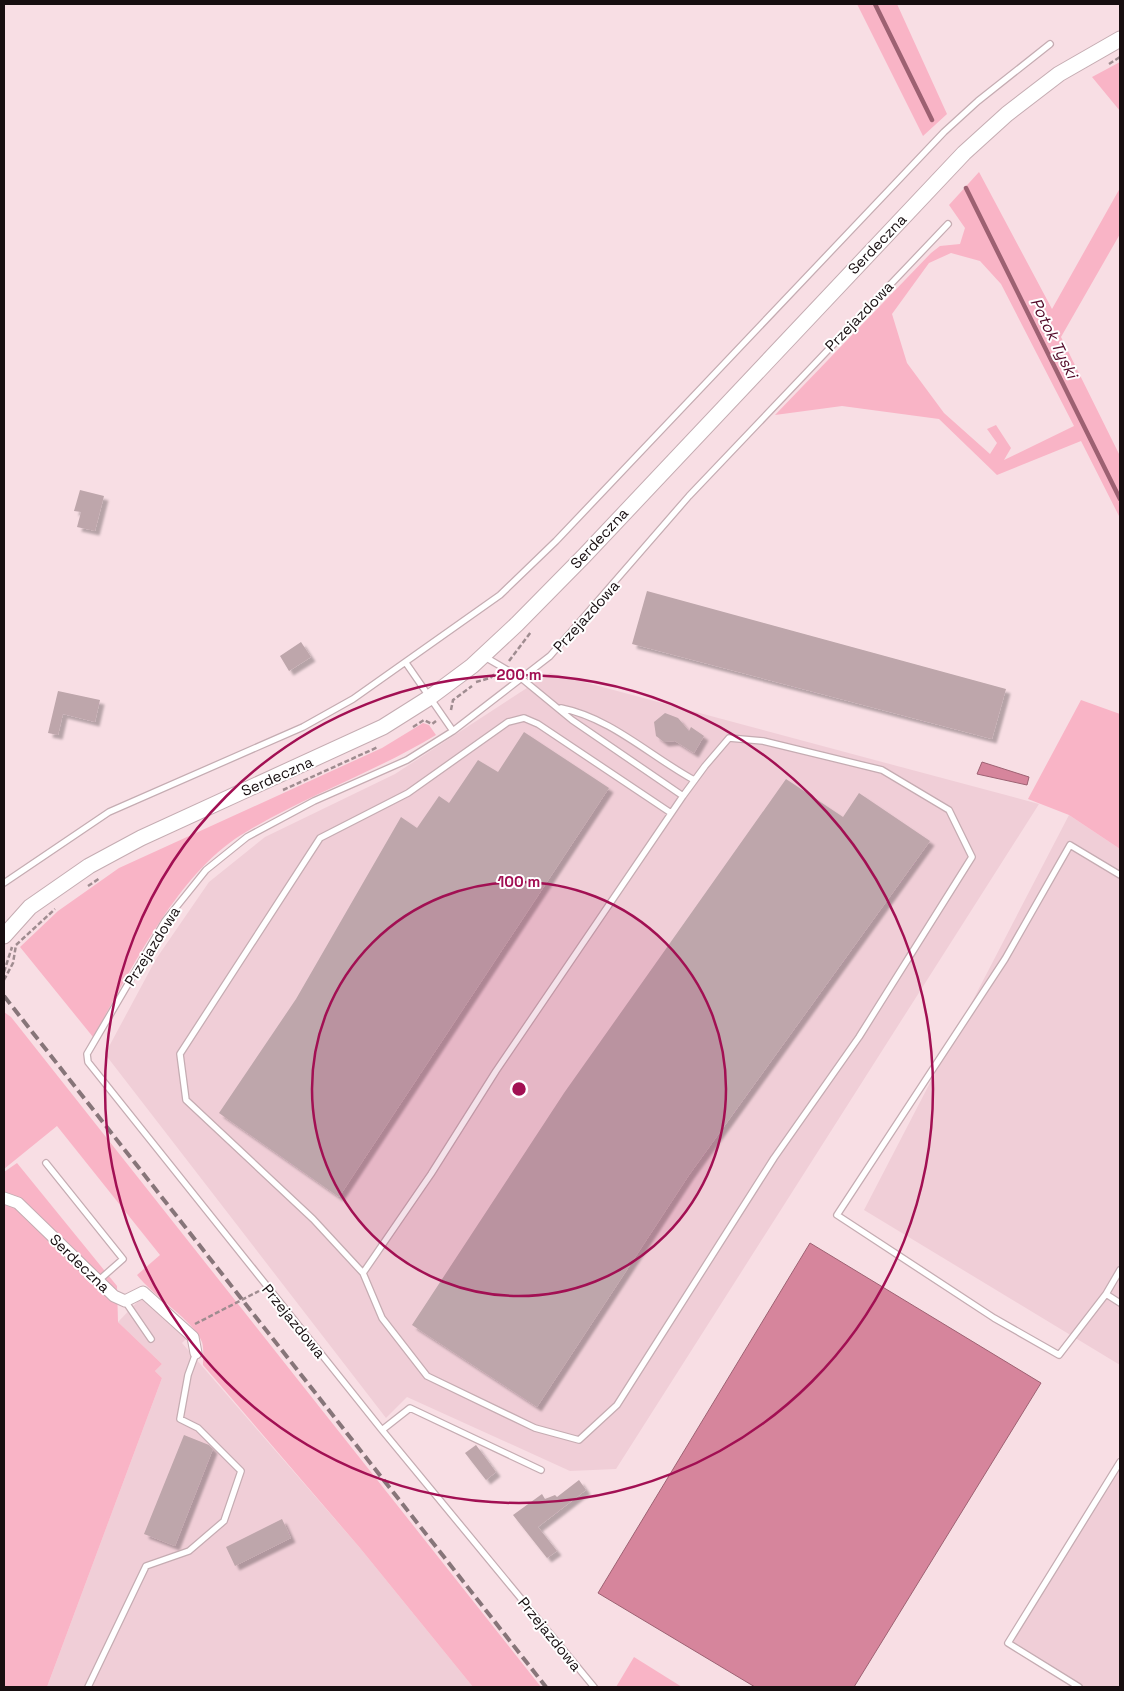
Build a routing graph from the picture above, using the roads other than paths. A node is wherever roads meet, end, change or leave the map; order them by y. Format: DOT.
graph roads {
  1 [pos="1120,39"];
  2 [pos="1050,44"];
  3 [pos="948,224"];
  4 [pos="483,656"];
  5 [pos="406,663"];
  6 [pos="521,678"];
  7 [pos="429,698"];
  8 [pos="559,707"];
  9 [pos="453,731"];
  10 [pos="694,780"];
  11 [pos="683,796"];
  12 [pos="672,813"];
  13 [pos="1120,875"];
  14 [pos="4,882"];
  15 [pos="4,936"];
  16 [pos="46,1163"];
  17 [pos="4,1198"];
  18 [pos="1120,1270"];
  19 [pos="363,1273"];
  20 [pos="98,1280"];
  21 [pos="1106,1294"];
  22 [pos="125,1301"];
  23 [pos="1120,1303"];
  24 [pos="152,1339"];
  25 [pos="196,1353"];
  26 [pos="382,1430"];
  27 [pos="1120,1462"];
  28 [pos="541,1470"];
  29 [pos="88,1687"];
  30 [pos="594,1687"];
  31 [pos="1079,1687"];
  1 -- 4 [label="street, Serdeczna"];
  2 -- 5 [label="lane"];
  3 -- 6 [label="lane, Przejazdowa"];
  4 -- 6 [label="lane"];
  4 -- 7 [label="street, Serdeczna"];
  5 -- 7 [label="lane"];
  5 -- 14 [label="lane"];
  6 -- 8 [label="lane"];
  6 -- 9 [label="lane, Przejazdowa"];
  7 -- 9 [label="lane"];
  7 -- 15 [label="street, Serdeczna"];
  8 -- 10 [label="lane"];
  8 -- 11 [label="lane"];
  9 -- 26 [label="lane, Przejazdowa"];
  10 -- 11 [label="lane"];
  10 -- 19 [label="lane"];
  11 -- 12 [label="lane"];
  12 -- 19 [label="lane"];
  12 -- 19 [label="lane"];
  13 -- 21 [label="lane"];
  16 -- 20 [label="lane"];
  17 -- 20 [label="street, Serdeczna"];
  18 -- 21 [label="lane"];
  20 -- 22 [label="street, Serdeczna"];
  21 -- 23 [label="lane"];
  22 -- 24 [label="lane"];
  22 -- 25 [label="street, Serdeczna"];
  25 -- 29 [label="lane"];
  26 -- 28 [label="lane"];
  26 -- 30 [label="lane, Przejazdowa"];
  27 -- 31 [label="lane"];
}
